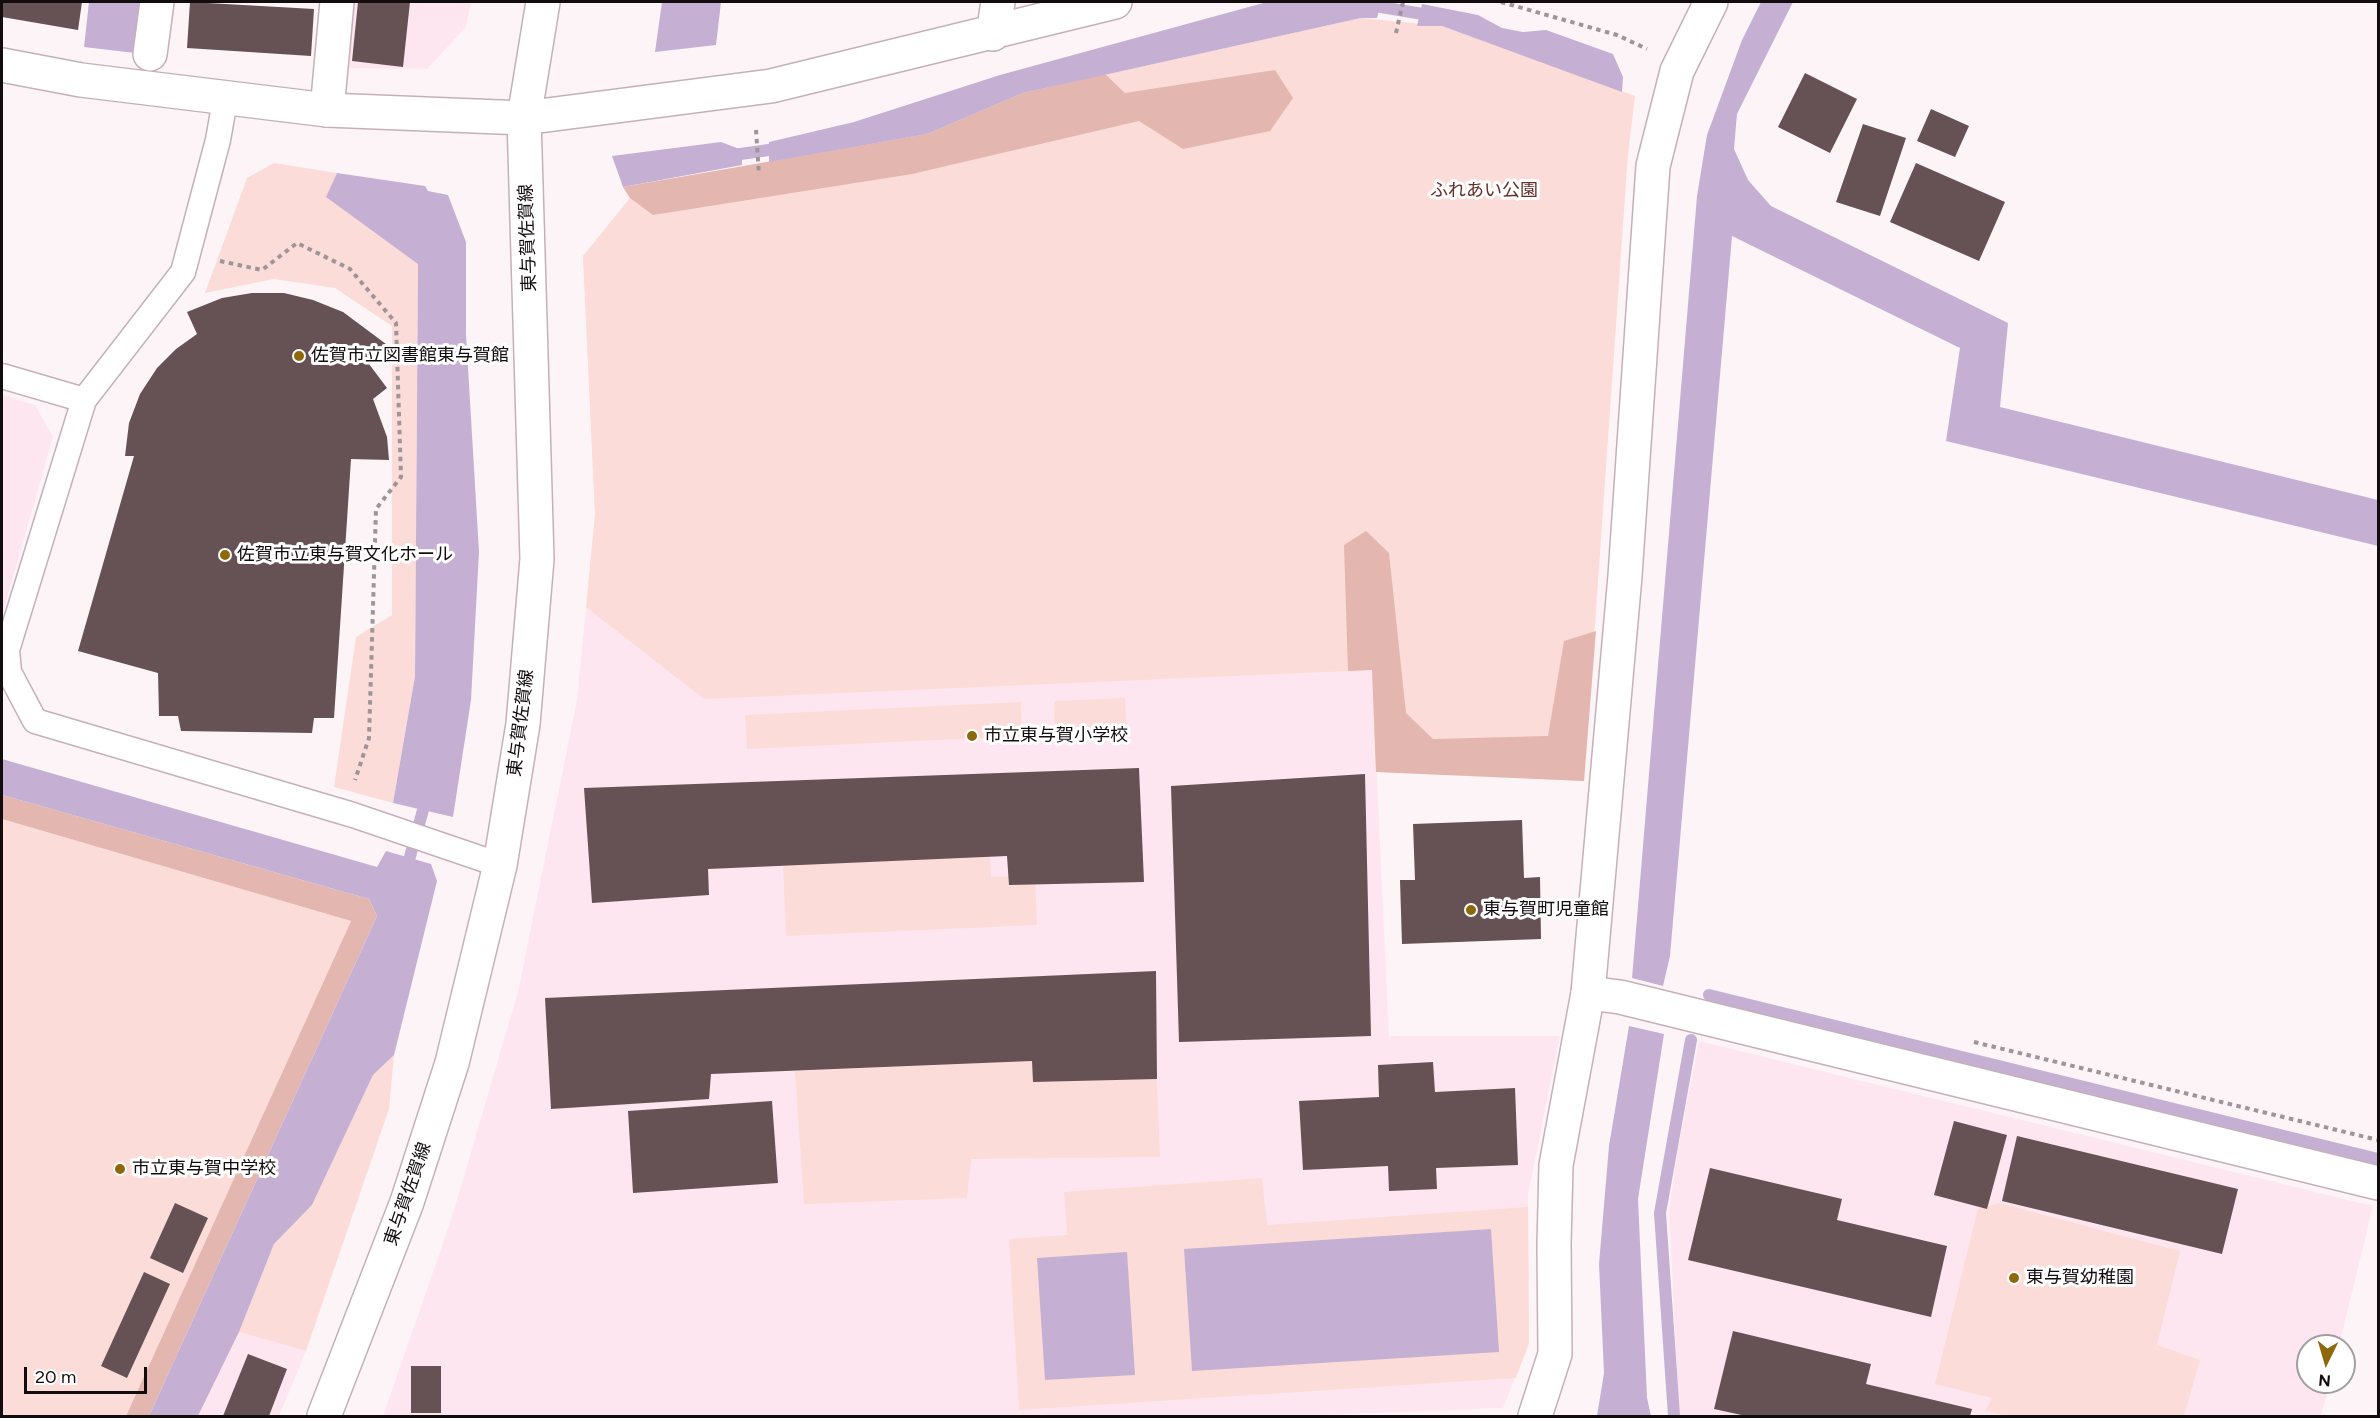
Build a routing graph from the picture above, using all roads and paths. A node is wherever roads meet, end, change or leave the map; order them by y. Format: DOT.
graph roads {
  1 [pos="157,2"];
  2 [pos="337,2"];
  3 [pos="543,2"];
  4 [pos="998,2"];
  5 [pos="1115,2"];
  6 [pos="1403,2"];
  7 [pos="1501,2"];
  8 [pos="1711,2"];
  9 [pos="1396,33"];
  10 [pos="993,34"];
  11 [pos="1648,49"];
  12 [pos="150,54"];
  13 [pos="2,65"];
  14 [pos="225,100"];
  15 [pos="327,110"];
  16 [pos="524,118"];
  17 [pos="756,130"];
  18 [pos="759,175"];
  19 [pos="187,255"];
  20 [pos="2,376"];
  21 [pos="84,400"];
  22 [pos="4,649"];
  23 [pos="353,815"];
  24 [pos="500,865"];
  25 [pos="1588,993"];
  26 [pos="2379,1183"];
  27 [pos="324,1416"];
  28 [pos="1535,1416"];
  1 -- 12 [label="street"];
  2 -- 15 [label="street"];
  3 -- 16 [label="street, 東与賀佐賀線"];
  4 -- 10 [label="street"];
  5 -- 10 [label="street"];
  6 -- 9 [label="path"];
  7 -- 11 [label="path"];
  8 -- 25 [label="street"];
  10 -- 16 [label="street"];
  13 -- 14 [label="street"];
  14 -- 15 [label="street"];
  14 -- 19 [label="lane"];
  15 -- 16 [label="street"];
  16 -- 24 [label="street, 東与賀佐賀線"];
  17 -- 18 [label="path"];
  19 -- 21 [label="lane"];
  19 -- 23 [label="path"];
  20 -- 21 [label="lane"];
  21 -- 22 [label="lane"];
  22 -- 23 [label="lane"];
  23 -- 24 [label="lane"];
  24 -- 27 [label="street, 東与賀佐賀線"];
  25 -- 26 [label="street"];
  25 -- 28 [label="street"];
}
